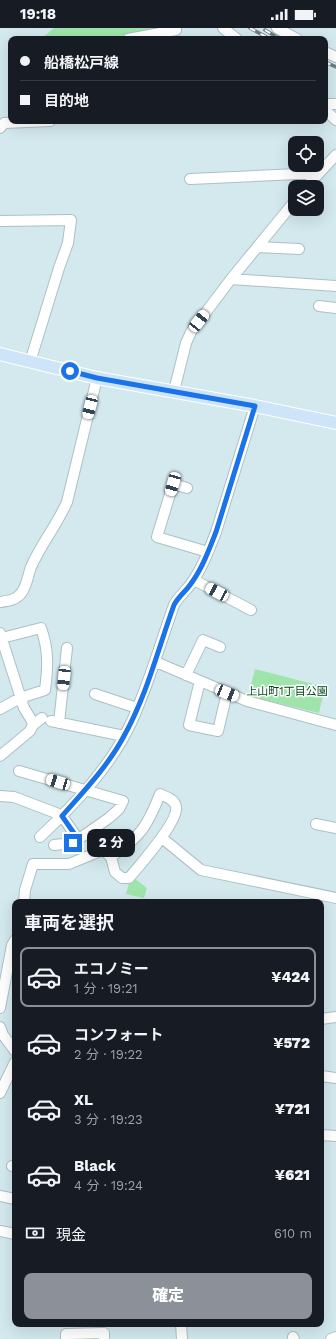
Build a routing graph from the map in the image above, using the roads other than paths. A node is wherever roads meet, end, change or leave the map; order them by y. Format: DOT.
graph roads {
  1 [pos="176,28"];
  2 [pos="223,28"];
  3 [pos="277,28"];
  4 [pos="144,36"];
  5 [pos="233,36"];
  6 [pos="292,36"];
  7 [pos="328,113"];
  8 [pos="336,120"];
  9 [pos="8,123"];
  10 [pos="0,128"];
  11 [pos="336,155"];
  12 [pos="319,173"];
  13 [pos="190,178"];
  14 [pos="312,180"];
  15 [pos="288,209"];
  16 [pos="0,220"];
  17 [pos="257,247"];
  18 [pos="299,249"];
  19 [pos="231,279"];
  20 [pos="336,286"];
  21 [pos="319,306"];
  22 [pos="336,308"];
  23 [pos="2,354"];
  24 [pos="30,362"];
  25 [pos="97,378"];
  26 [pos="174,391"];
  27 [pos="255,406"];
  28 [pos="336,423"];
  29 [pos="187,488"];
  30 [pos="208,552"];
  31 [pos="194,580"];
  32 [pos="0,602"];
  33 [pos="251,610"];
  34 [pos="1,635"];
  35 [pos="220,647"];
  36 [pos="68,648"];
  37 [pos="156,662"];
  38 [pos="186,675"];
  39 [pos="200,681"];
  40 [pos="227,693"];
  41 [pos="95,694"];
  42 [pos="20,698"];
  43 [pos="137,708"];
  44 [pos="0,709"];
  45 [pos="51,721"];
  46 [pos="33,725"];
  47 [pos="336,725"];
  48 [pos="124,736"];
  49 [pos="0,756"];
  50 [pos="19,771"];
  51 [pos="85,790"];
  52 [pos="0,796"];
  53 [pos="62,816"];
  54 [pos="316,824"];
  55 [pos="336,828"];
  56 [pos="40,837"];
  57 [pos="162,838"];
  58 [pos="78,839"];
  59 [pos="54,846"];
  60 [pos="111,857"];
  61 [pos="336,898"];
  62 [pos="24,899"];
  63 [pos="12,945"];
  64 [pos="12,963"];
  65 [pos="0,1008"];
  66 [pos="336,1017"];
  67 [pos="324,1019"];
  68 [pos="0,1027"];
  69 [pos="12,1048"];
  70 [pos="12,1068"];
  71 [pos="324,1076"];
  72 [pos="336,1078"];
  73 [pos="0,1093"];
  74 [pos="324,1135"];
  75 [pos="336,1136"];
  76 [pos="0,1196"];
  77 [pos="12,1198"];
  78 [pos="0,1231"];
  79 [pos="12,1233"];
  80 [pos="181,1327"];
  81 [pos="336,1337"];
  82 [pos="66,1339"];
  83 [pos="104,1339"];
  84 [pos="182,1339"];
  85 [pos="331,1339"];
  1 -- 4 [label="street"];
  2 -- 5 [label="street"];
  3 -- 6 [label="street"];
  7 -- 8 [label="street"];
  9 -- 10 [label="street"];
  11 -- 12 [label="street"];
  12 -- 13 [label="street"];
  12 -- 14 [label="street"];
  15 -- 17 [label="street"];
  16 -- 24 [label="street"];
  17 -- 18 [label="street"];
  17 -- 19 [label="street"];
  19 -- 20 [label="street"];
  19 -- 26 [label="street"];
  21 -- 22 [label="street"];
  23 -- 24 [label="main road"];
  24 -- 25 [label="main road"];
  25 -- 26 [label="main road"];
  25 -- 32 [label="street"];
  26 -- 27 [label="main road"];
  27 -- 28 [label="main road"];
  27 -- 30 [label="street"];
  29 -- 30 [label="street"];
  30 -- 31 [label="street"];
  31 -- 33 [label="street"];
  31 -- 37 [label="street"];
  34 -- 42 [label="street"];
  34 -- 42 [label="street"];
  35 -- 38 [label="street"];
  36 -- 45 [label="street"];
  37 -- 38 [label="street"];
  37 -- 43 [label="street"];
  38 -- 39 [label="street"];
  39 -- 40 [label="street"];
  39 -- 40 [label="street"];
  40 -- 47 [label="street"];
  41 -- 43 [label="street"];
  42 -- 44 [label="street"];
  42 -- 46 [label="street"];
  43 -- 48 [label="street"];
  45 -- 46 [label="street"];
  45 -- 48 [label="street"];
  46 -- 49 [label="street"];
  48 -- 51 [label="street"];
  50 -- 51 [label="street"];
  51 -- 53 [label="street"];
  51 -- 58 [label="street"];
  52 -- 53 [label="street"];
  53 -- 56 [label="street"];
  53 -- 58 [label="street"];
  54 -- 55 [label="street"];
  57 -- 60 [label="street"];
  57 -- 60 [label="street"];
  57 -- 61 [label="street"];
  58 -- 59 [label="street"];
  60 -- 62 [label="street"];
  63 -- 64 [label="street"];
  64 -- 65 [label="street"];
  66 -- 67 [label="street"];
  68 -- 69 [label="street"];
  70 -- 73 [label="street"];
  71 -- 72 [label="street"];
  74 -- 75 [label="street"];
  76 -- 77 [label="street"];
  78 -- 79 [label="street"];
  80 -- 84 [label="street"];
  81 -- 85 [label="street"];
  82 -- 83 [label="street"];
}
